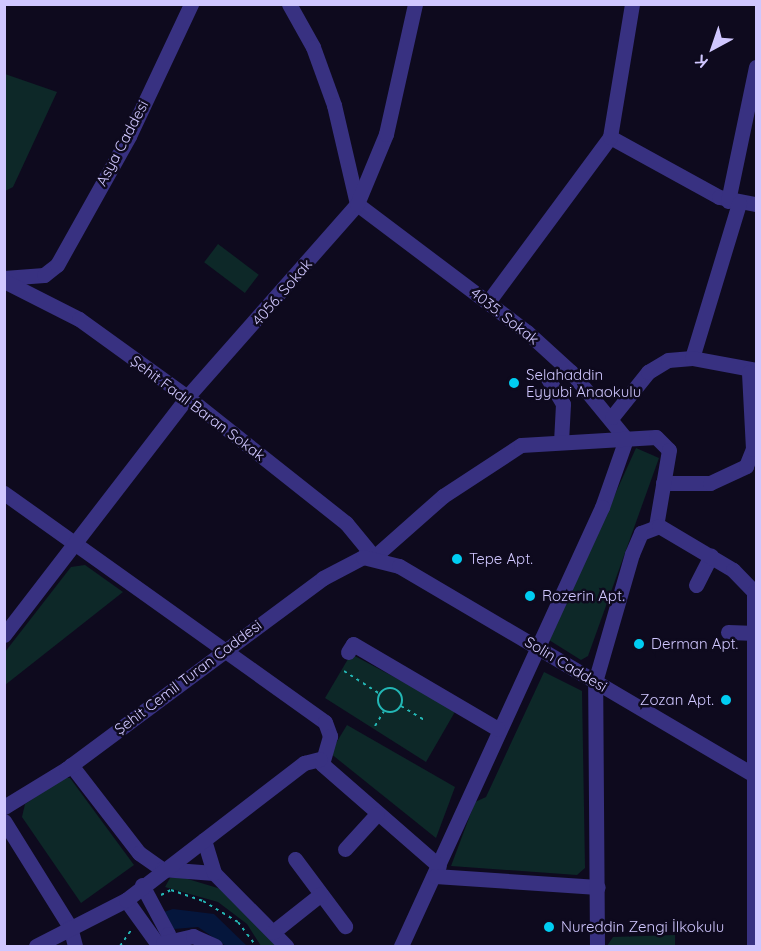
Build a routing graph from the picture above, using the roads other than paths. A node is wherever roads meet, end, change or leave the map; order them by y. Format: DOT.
graph roads {
  1 [pos="190,4"];
  2 [pos="289,4"];
  3 [pos="415,4"];
  4 [pos="632,4"];
  5 [pos="756,67"];
  6 [pos="610,137"];
  7 [pos="734,202"];
  8 [pos="357,204"];
  9 [pos="756,204"];
  10 [pos="4,280"];
  11 [pos="488,302"];
  12 [pos="692,358"];
  13 [pos="753,371"];
  14 [pos="547,377"];
  15 [pos="188,397"];
  16 [pos="612,417"];
  17 [pos="626,440"];
  18 [pos="561,442"];
  19 [pos="663,483"];
  20 [pos="4,493"];
  21 [pos="656,526"];
  22 [pos="76,542"];
  23 [pos="711,556"];
  24 [pos="374,557"];
  25 [pos="696,585"];
  26 [pos="728,632"];
  27 [pos="756,633"];
  28 [pos="4,635"];
  29 [pos="538,646"];
  30 [pos="220,651"];
  31 [pos="348,652"];
  32 [pos="595,682"];
  33 [pos="498,729"];
  34 [pos="320,759"];
  35 [pos="71,765"];
  36 [pos="755,775"];
  37 [pos="755,793"];
  38 [pos="4,807"];
  39 [pos="377,814"];
  40 [pos="4,821"];
  41 [pos="204,840"];
  42 [pos="345,849"];
  43 [pos="295,859"];
  44 [pos="162,869"];
  45 [pos="437,871"];
  46 [pos="214,873"];
  47 [pos="142,885"];
  48 [pos="598,886"];
  49 [pos="321,894"];
  50 [pos="126,900"];
  51 [pos="148,915"];
  52 [pos="345,926"];
  53 [pos="70,927"];
  54 [pos="273,932"];
  55 [pos="163,941"];
  56 [pos="36,946"];
  57 [pos="75,946"];
  58 [pos="215,946"];
  59 [pos="286,946"];
  60 [pos="401,946"];
  61 [pos="597,946"];
  62 [pos="754,946"];
  1 -- 10 [label="street, Asya Caddesi"];
  2 -- 8 [label="street"];
  3 -- 8 [label="street, 4056. Sokak"];
  4 -- 6 [label="street"];
  5 -- 7 [label="street"];
  6 -- 7 [label="street"];
  6 -- 11 [label="street"];
  7 -- 9 [label="street"];
  7 -- 12 [label="street"];
  8 -- 11 [label="street, 4035. Sokak"];
  8 -- 15 [label="street, 4056. Sokak"];
  10 -- 15 [label="street, Şehit Fadıl Baran Sokak"];
  11 -- 16 [label="street, 4035. Sokak"];
  12 -- 13 [label="street"];
  12 -- 16 [label="street"];
  13 -- 19 [label="street"];
  14 -- 18 [label="street"];
  15 -- 22 [label="street, 4056. Sokak"];
  15 -- 24 [label="street, Şehit Fadıl Baran Sokak"];
  16 -- 17 [label="street, 4035. Sokak"];
  17 -- 18 [label="street"];
  17 -- 19 [label="street"];
  17 -- 29 [label="street"];
  18 -- 24 [label="street"];
  19 -- 21 [label="street"];
  20 -- 22 [label="street"];
  21 -- 23 [label="street"];
  21 -- 32 [label="street"];
  22 -- 28 [label="street, 4056. Sokak"];
  22 -- 30 [label="street"];
  23 -- 25 [label="street"];
  23 -- 27 [label="street"];
  24 -- 29 [label="street, Solin Caddesi"];
  24 -- 30 [label="street, Şehit Cemil Turan Caddesi"];
  26 -- 27 [label="street"];
  27 -- 36 [label="street"];
  29 -- 32 [label="street, Solin Caddesi"];
  29 -- 33 [label="street"];
  30 -- 34 [label="street"];
  30 -- 35 [label="street, Şehit Cemil Turan Caddesi"];
  31 -- 33 [label="street"];
  32 -- 36 [label="street, Solin Caddesi"];
  32 -- 48 [label="street"];
  33 -- 45 [label="street"];
  34 -- 39 [label="street"];
  34 -- 41 [label="street"];
  35 -- 38 [label="street, Şehit Cemil Turan Caddesi"];
  35 -- 44 [label="street"];
  36 -- 37 [label="street"];
  37 -- 62 [label="street"];
  39 -- 42 [label="street"];
  39 -- 45 [label="street"];
  40 -- 53 [label="street"];
  41 -- 44 [label="street"];
  41 -- 46 [label="street"];
  43 -- 49 [label="street"];
  44 -- 46 [label="street"];
  44 -- 47 [label="street"];
  45 -- 48 [label="street"];
  45 -- 60 [label="street"];
  46 -- 54 [label="street"];
  47 -- 50 [label="street"];
  47 -- 51 [label="street"];
  48 -- 61 [label="street"];
  49 -- 52 [label="street"];
  49 -- 54 [label="street"];
  50 -- 51 [label="street"];
  50 -- 53 [label="street"];
  51 -- 55 [label="street"];
  53 -- 56 [label="street"];
  53 -- 57 [label="street"];
  54 -- 59 [label="street"];
  55 -- 58 [label="street"];
}
